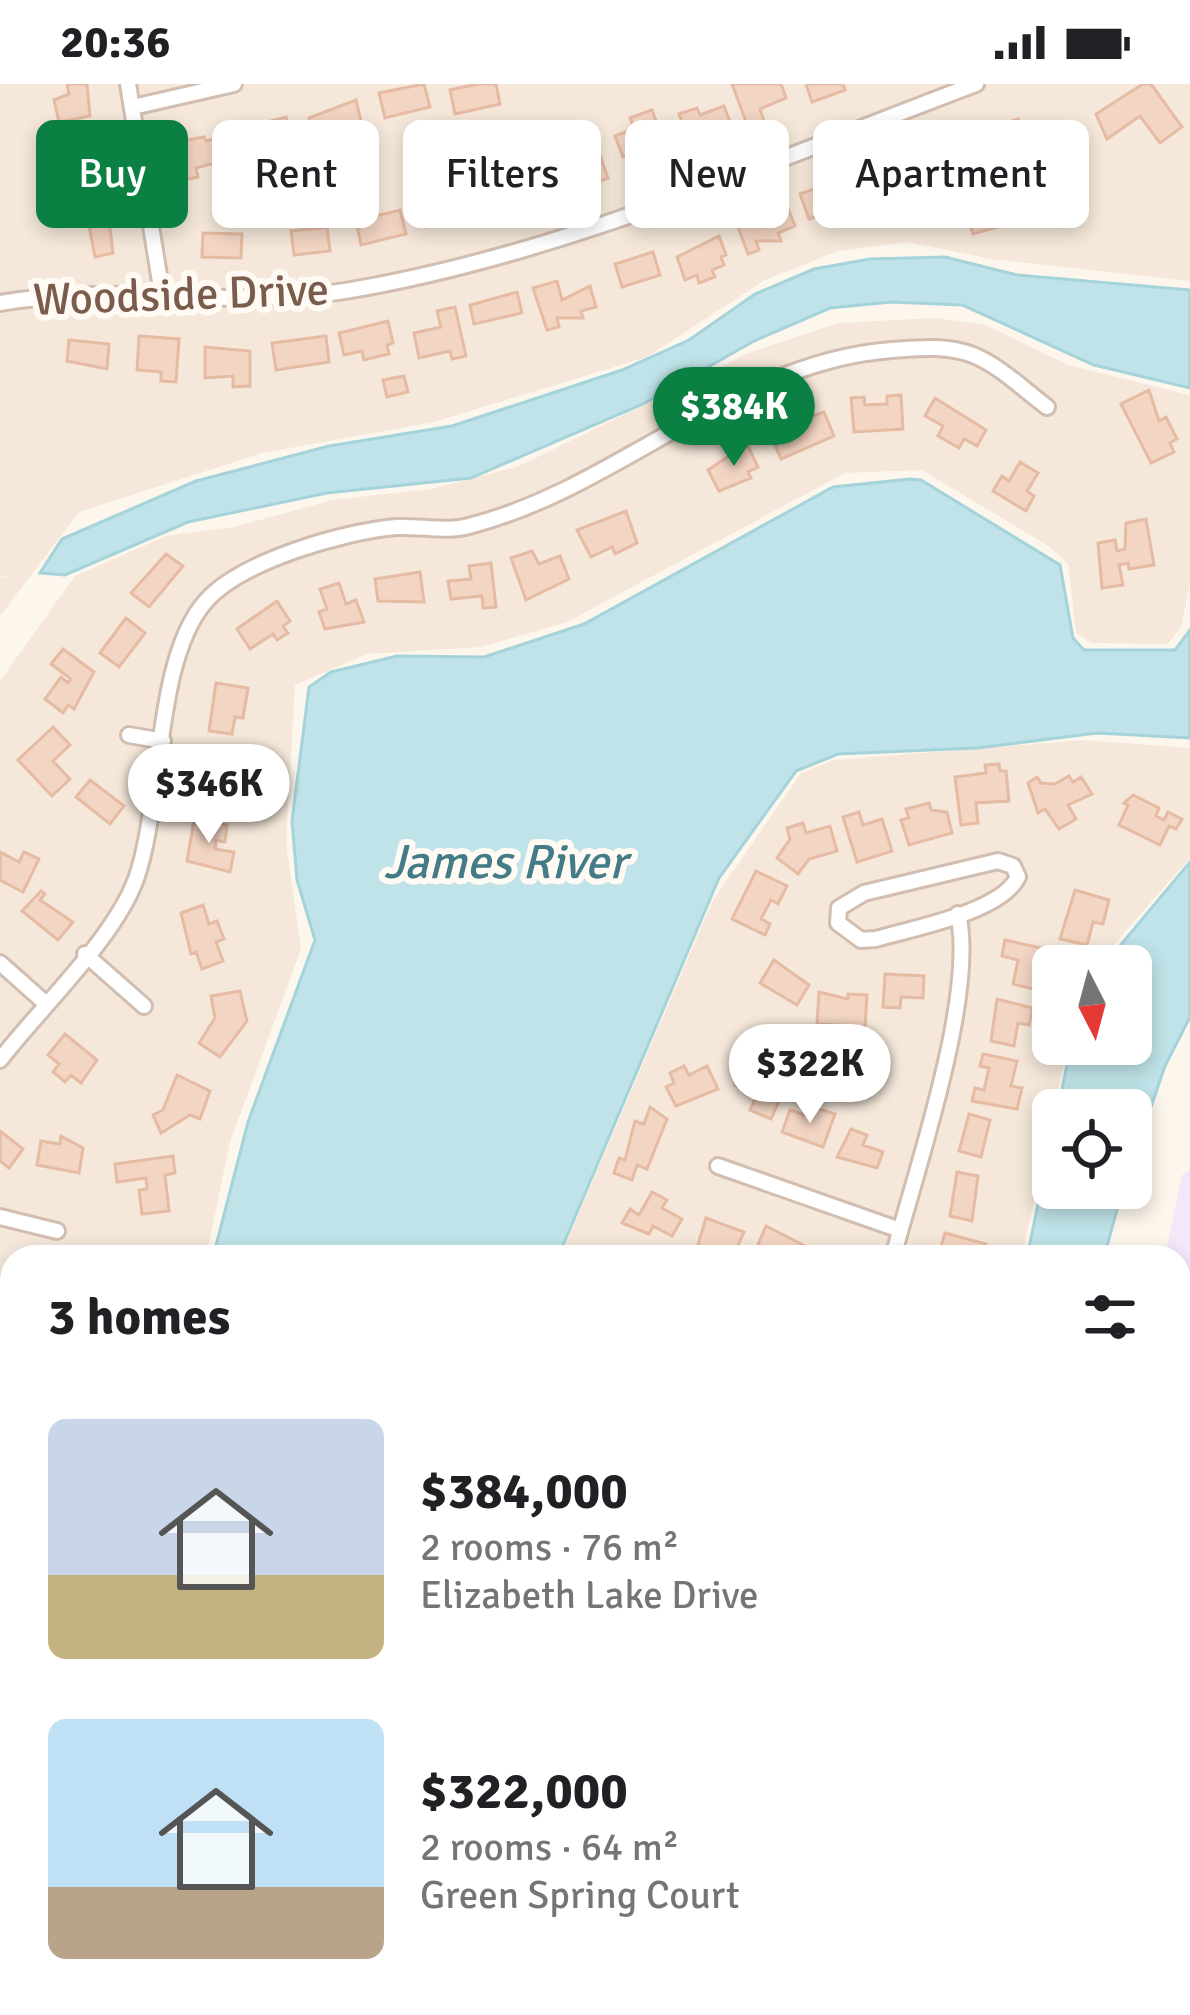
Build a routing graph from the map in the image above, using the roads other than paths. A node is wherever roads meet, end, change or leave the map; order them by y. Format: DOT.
graph roads {
  1 [pos="128,84"];
  2 [pos="234,84"];
  3 [pos="976,84"];
  4 [pos="133,107"];
  5 [pos="162,294"];
  6 [pos="0,302"];
  7 [pos="1047,407"];
  8 [pos="130,735"];
  9 [pos="163,741"];
  10 [pos="958,914"];
  11 [pos="86,954"];
  12 [pos="0,963"];
  13 [pos="44,1002"];
  14 [pos="144,1006"];
  15 [pos="0,1060"];
  16 [pos="718,1166"];
  17 [pos="0,1217"];
  18 [pos="900,1230"];
  19 [pos="57,1231"];
  20 [pos="896,1245"];
  1 -- 4 [label="street"];
  2 -- 4 [label="street"];
  3 -- 5 [label="street, Woodside Drive"];
  4 -- 5 [label="street"];
  5 -- 6 [label="street, Woodside Drive"];
  7 -- 9 [label="street"];
  8 -- 9 [label="street"];
  9 -- 11 [label="street"];
  10 -- 10 [label="street"];
  10 -- 18 [label="street"];
  11 -- 13 [label="street"];
  11 -- 14 [label="street"];
  12 -- 13 [label="street"];
  13 -- 15 [label="street"];
  16 -- 18 [label="street"];
  17 -- 19 [label="street"];
  18 -- 20 [label="street"];
}
